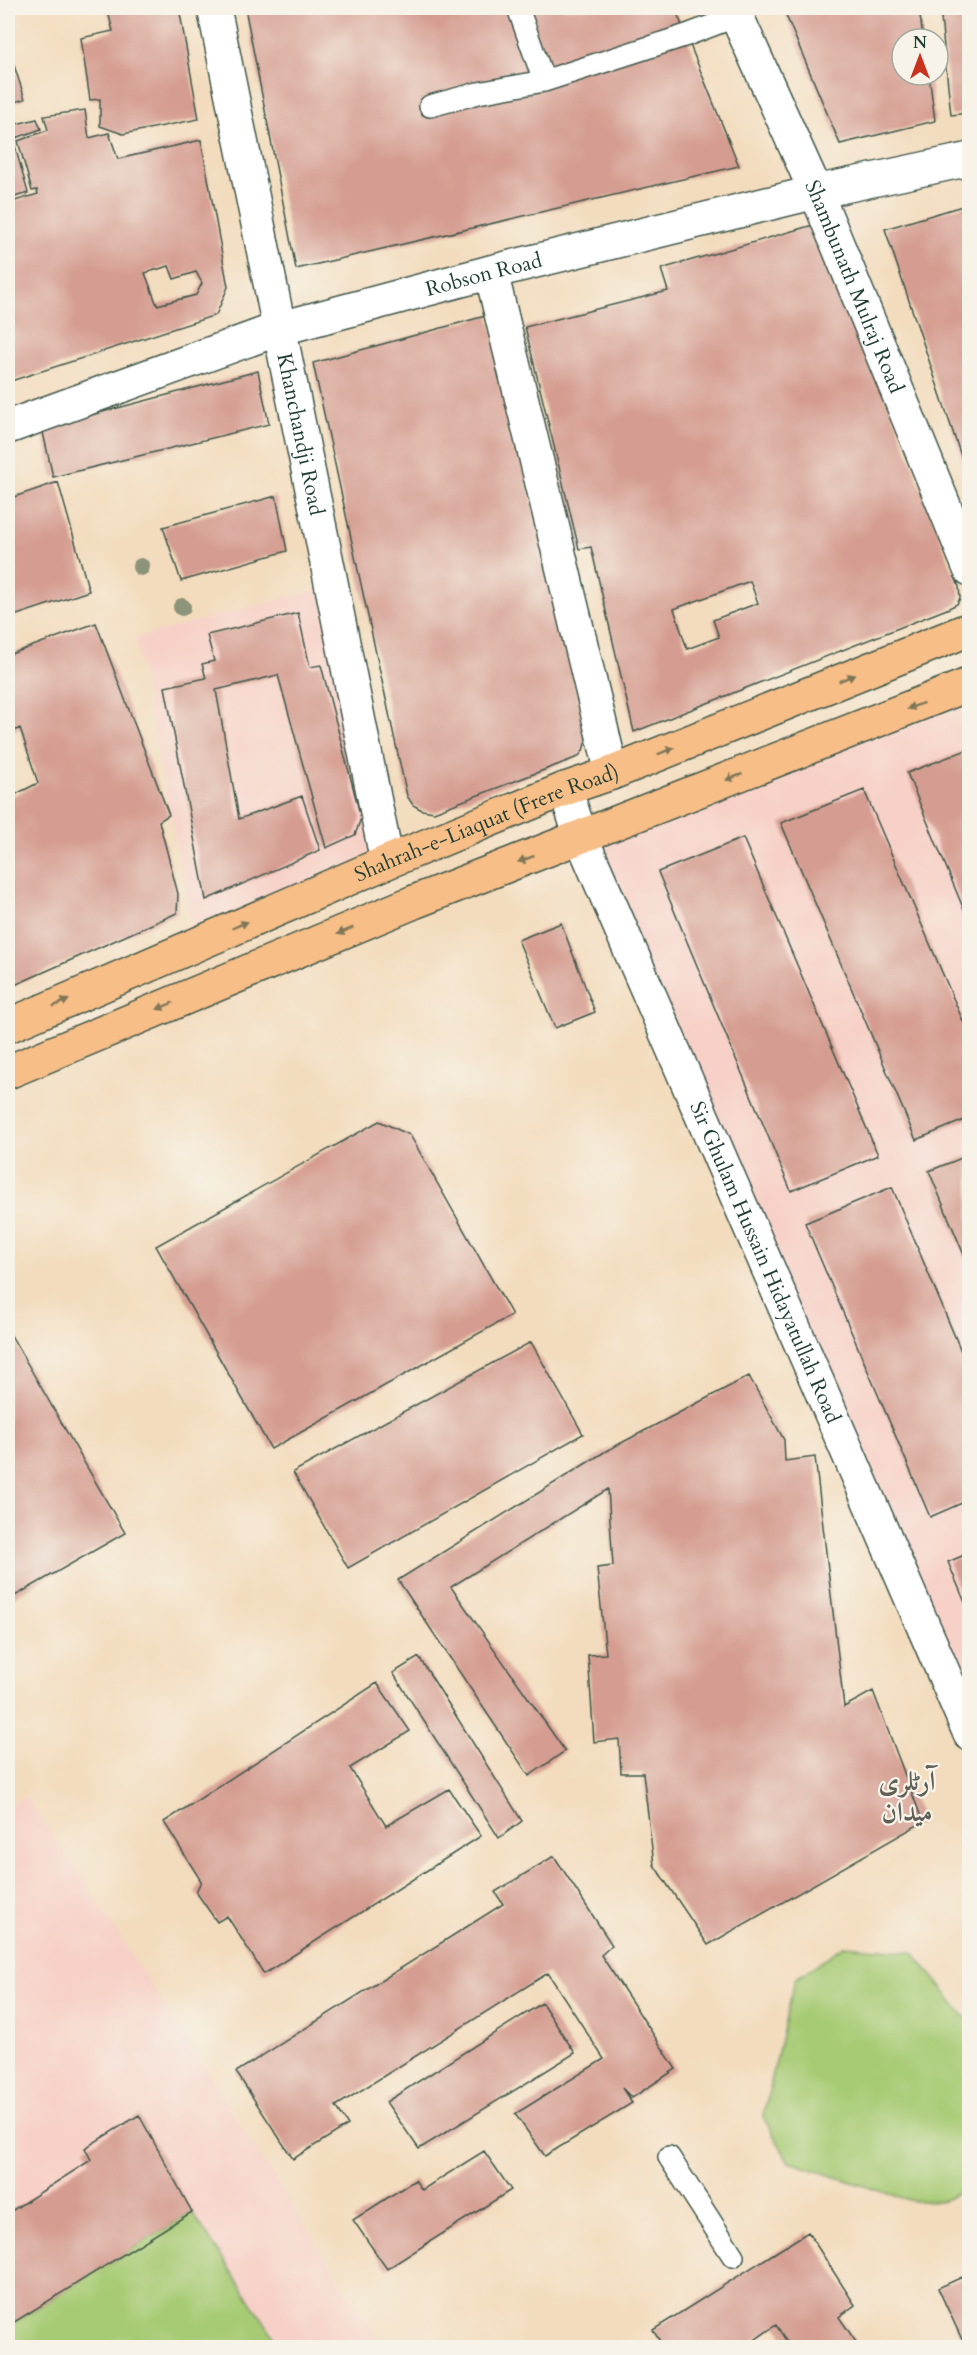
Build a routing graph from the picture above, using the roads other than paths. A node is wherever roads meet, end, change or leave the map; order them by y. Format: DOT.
graph roads {
  1 [pos="214,8"];
  2 [pos="518,8"];
  3 [pos="735,12"];
  4 [pos="544,81"];
  5 [pos="430,106"];
  6 [pos="969,159"];
  7 [pos="816,192"];
  8 [pos="491,272"];
  9 [pos="278,329"];
  10 [pos="8,427"];
  11 [pos="969,569"];
  12 [pos="969,629"];
  13 [pos="969,684"];
  14 [pos="612,773"];
  15 [pos="564,789"];
  16 [pos="581,837"];
  17 [pos="387,862"];
  18 [pos="8,1026"];
  19 [pos="8,1072"];
  20 [pos="969,1734"];
  21 [pos="669,2157"];
  22 [pos="733,2256"];
  1 -- 9 [label="street, Khanchandji Road"];
  2 -- 4 [label="lane"];
  3 -- 4 [label="lane"];
  3 -- 7 [label="street, Shambunath Mulraj Road"];
  4 -- 5 [label="lane"];
  6 -- 7 [label="street, Robson Road"];
  7 -- 8 [label="street, Robson Road"];
  7 -- 11 [label="street, Shambunath Mulraj Road"];
  8 -- 9 [label="street, Robson Road"];
  8 -- 14 [label="street"];
  9 -- 10 [label="street, Robson Road"];
  9 -- 17 [label="street, Khanchandji Road"];
  14 -- 12 [label="main road, Shahrah-e-Liaquat (Frere Road), one-way"];
  13 -- 16 [label="main road, one-way"];
  14 -- 15 [label="main road, Shahrah-e-Liaquat (Frere Road)"];
  15 -- 16 [label="street, Sir Ghulam Hussain Hidayatullah Road"];
  15 -- 17 [label="main road, Shahrah-e-Liaquat (Frere Road)"];
  16 -- 19 [label="main road, one-way"];
  16 -- 20 [label="street, Sir Ghulam Hussain Hidayatullah Road"];
  18 -- 17 [label="main road, Shahrah-e-Liaquat (Frere Road), one-way"];
  21 -- 22 [label="lane"];
}
